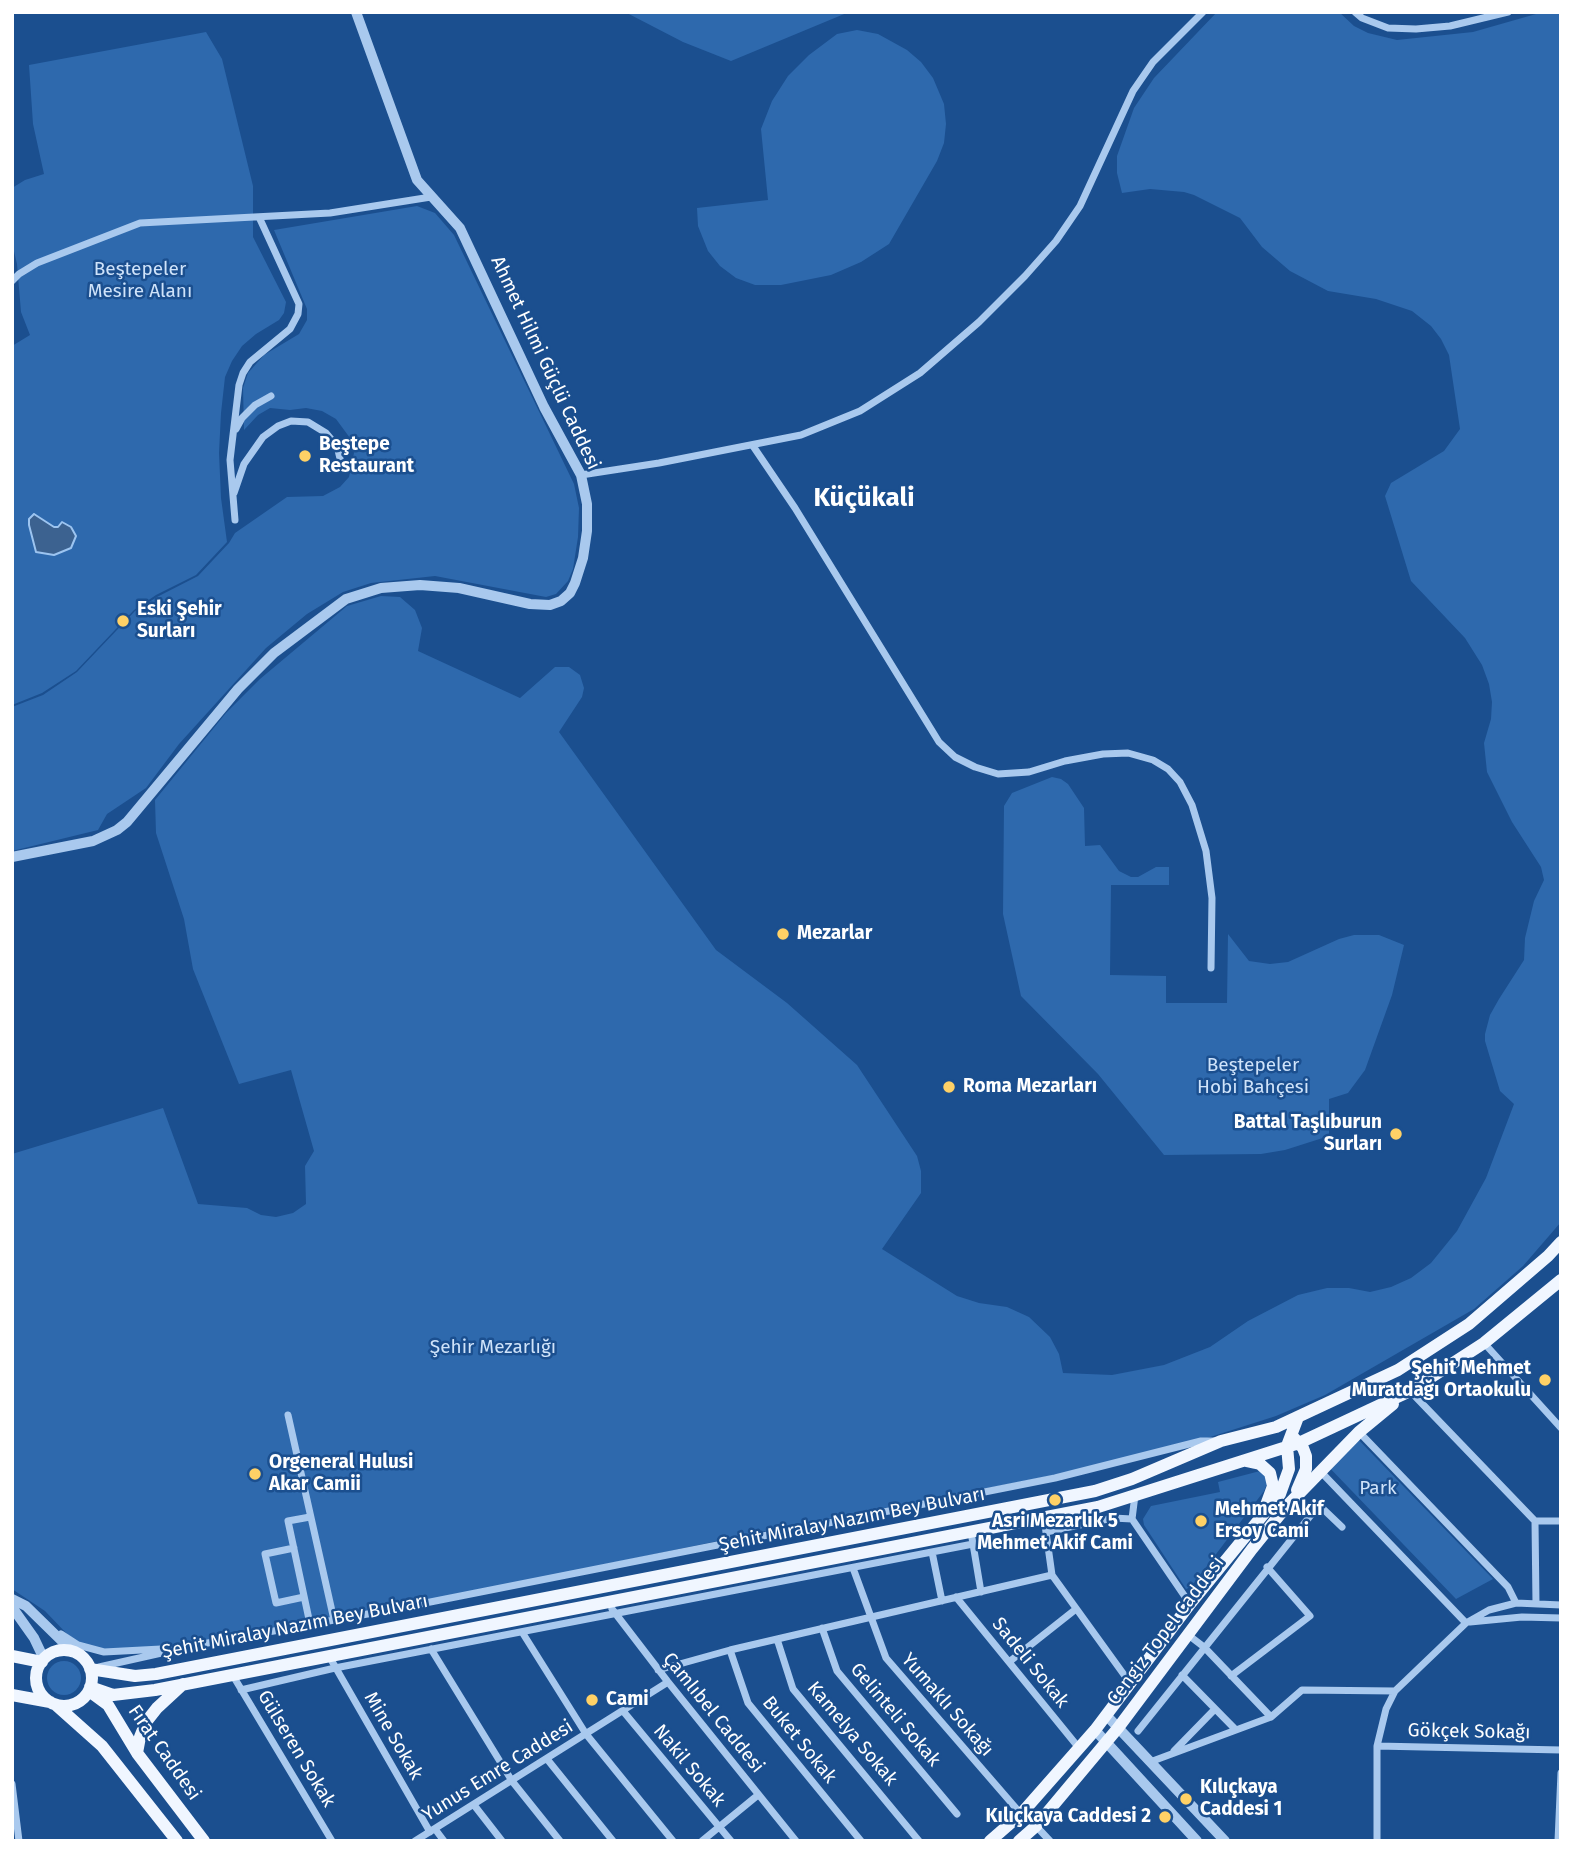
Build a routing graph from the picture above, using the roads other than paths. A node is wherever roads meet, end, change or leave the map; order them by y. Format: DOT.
graph roads {
  1 [pos="356,12"];
  2 [pos="1203,12"];
  3 [pos="1355,12"];
  4 [pos="1508,12"];
  5 [pos="431,197"];
  6 [pos="259,217"];
  7 [pos="12,281"];
  8 [pos="271,396"];
  9 [pos="233,433"];
  10 [pos="753,446"];
  11 [pos="342,467"];
  12 [pos="581,475"];
  13 [pos="233,496"];
  14 [pos="235,520"];
  15 [pos="12,857"];
  16 [pos="1211,968"];
  17 [pos="1561,1242"];
  18 [pos="1561,1280"];
  19 [pos="1484,1343"];
  20 [pos="1410,1391"];
  21 [pos="288,1415"];
  22 [pos="1298,1417"];
  23 [pos="1276,1427"];
  24 [pos="1561,1427"];
  25 [pos="1359,1432"];
  26 [pos="1221,1441"];
  27 [pos="1292,1441"];
  28 [pos="1246,1461"];
  29 [pos="1321,1472"];
  30 [pos="1135,1495"];
  31 [pos="1286,1507"];
  32 [pos="1263,1514"];
  33 [pos="310,1517"];
  34 [pos="1044,1518"];
  35 [pos="1132,1519"];
  36 [pos="1535,1521"];
  37 [pos="1561,1521"];
  38 [pos="1342,1527"];
  39 [pos="1046,1532"];
  40 [pos="972,1538"];
  41 [pos="294,1548"];
  42 [pos="932,1552"];
  43 [pos="1267,1567"];
  44 [pos="853,1568"];
  45 [pos="1052,1576"];
  46 [pos="981,1592"];
  47 [pos="304,1597"];
  48 [pos="956,1597"];
  49 [pos="12,1599"];
  50 [pos="942,1601"];
  51 [pos="1516,1603"];
  52 [pos="1190,1604"];
  53 [pos="1536,1604"];
  54 [pos="1561,1605"];
  55 [pos="12,1607"];
  56 [pos="611,1608"];
  57 [pos="1076,1609"];
  58 [pos="870,1617"];
  59 [pos="1561,1618"];
  60 [pos="334,1619"];
  61 [pos="1466,1623"];
  62 [pos="310,1624"];
  63 [pos="822,1628"];
  64 [pos="50,1630"];
  65 [pos="522,1632"];
  66 [pos="1187,1634"];
  67 [pos="777,1639"];
  68 [pos="1204,1647"];
  69 [pos="180,1648"];
  70 [pos="431,1649"];
  71 [pos="730,1650"];
  72 [pos="73,1652"];
  73 [pos="12,1656"];
  74 [pos="43,1661"];
  75 [pos="332,1662"];
  76 [pos="1009,1662"];
  77 [pos="90,1669"];
  78 [pos="658,1670"];
  79 [pos="232,1674"];
  80 [pos="1182,1675"];
  81 [pos="1231,1676"];
  82 [pos="668,1682"];
  83 [pos="1130,1683"];
  84 [pos="183,1684"];
  85 [pos="90,1689"];
  86 [pos="241,1690"];
  87 [pos="1395,1691"];
  88 [pos="12,1695"];
  89 [pos="53,1704"];
  90 [pos="1215,1709"];
  91 [pos="623,1711"];
  92 [pos="1107,1716"];
  93 [pos="1271,1717"];
  94 [pos="1118,1728"];
  95 [pos="1235,1729"];
  96 [pos="1095,1730"];
  97 [pos="1139,1731"];
  98 [pos="586,1734"];
  99 [pos="1105,1743"];
  100 [pos="1377,1746"];
  101 [pos="1079,1748"];
  102 [pos="1561,1750"];
  103 [pos="136,1753"];
  104 [pos="1172,1754"];
  105 [pos="547,1759"];
  106 [pos="1150,1762"];
  107 [pos="1561,1773"];
  108 [pos="512,1781"];
  109 [pos="12,1784"];
  110 [pos="758,1795"];
  111 [pos="474,1805"];
  112 [pos="957,1814"];
  113 [pos="1021,1814"];
  114 [pos="1036,1826"];
  115 [pos="719,1827"];
  116 [pos="15,1830"];
  117 [pos="432,1830"];
  118 [pos="19,1841"];
  119 [pos="177,1841"];
  120 [pos="204,1841"];
  121 [pos="332,1841"];
  122 [pos="415,1841"];
  123 [pos="444,1841"];
  124 [pos="502,1841"];
  125 [pos="560,1841"];
  126 [pos="613,1841"];
  127 [pos="673,1841"];
  128 [pos="702,1841"];
  129 [pos="731,1841"];
  130 [pos="796,1841"];
  131 [pos="861,1841"];
  132 [pos="919,1841"];
  133 [pos="990,1841"];
  134 [pos="1018,1841"];
  135 [pos="1050,1841"];
  136 [pos="1197,1841"];
  137 [pos="1225,1841"];
  138 [pos="1377,1841"];
  139 [pos="1558,1841"];
  1 -- 5 [label="street, Ahmet Hilmi Güçlü Caddesi"];
  2 -- 10 [label="street"];
  3 -- 4 [label="street"];
  5 -- 6 [label="street"];
  5 -- 12 [label="street, Ahmet Hilmi Güçlü Caddesi"];
  6 -- 7 [label="street"];
  6 -- 9 [label="street"];
  8 -- 9 [label="street"];
  9 -- 13 [label="street"];
  10 -- 12 [label="street"];
  10 -- 16 [label="street"];
  11 -- 13 [label="street"];
  12 -- 15 [label="street, Ahmet Hilmi Güçlü Caddesi"];
  13 -- 14 [label="street"];
  17 -- 22 [label="main road, Şehit Miralay Nazım Bey Bulvarı"];
  18 -- 19 [label="main road, Şehit Miralay Nazım Bey Bulvarı"];
  19 -- 20 [label="main road, Şehit Miralay Nazım Bey Bulvarı"];
  19 -- 24 [label="street"];
  20 -- 25 [label="main road, Cengiz Topel Caddesi"];
  20 -- 27 [label="main road, Şehit Miralay Nazım Bey Bulvarı"];
  20 -- 36 [label="street"];
  21 -- 33 [label="street"];
  22 -- 23 [label="main road, Şehit Miralay Nazım Bey Bulvarı"];
  22 -- 27 [label="main road"];
  23 -- 26 [label="main road, Şehit Miralay Nazım Bey Bulvarı"];
  23 -- 27 [label="main road"];
  25 -- 29 [label="main road, Cengiz Topel Caddesi"];
  25 -- 51 [label="street"];
  26 -- 60 [label="street"];
  26 -- 77 [label="main road, Şehit Miralay Nazım Bey Bulvarı"];
  27 -- 28 [label="main road, Şehit Miralay Nazım Bey Bulvarı"];
  27 -- 31 [label="main road"];
  27 -- 32 [label="main road, Cengiz Topel Caddesi"];
  28 -- 30 [label="main road, Şehit Miralay Nazım Bey Bulvarı"];
  28 -- 32 [label="main road"];
  29 -- 31 [label="main road, Cengiz Topel Caddesi"];
  29 -- 61 [label="street"];
  30 -- 34 [label="main road, Şehit Miralay Nazım Bey Bulvarı"];
  30 -- 35 [label="street"];
  31 -- 66 [label="main road, Cengiz Topel Caddesi"];
  32 -- 52 [label="main road, Cengiz Topel Caddesi"];
  33 -- 41 [label="street"];
  33 -- 60 [label="street"];
  34 -- 39 [label="street"];
  34 -- 40 [label="main road, Şehit Miralay Nazım Bey Bulvarı"];
  35 -- 39 [label="street"];
  35 -- 52 [label="street"];
  36 -- 37 [label="street"];
  36 -- 53 [label="street"];
  38 -- 43 [label="street"];
  39 -- 45 [label="street"];
  40 -- 42 [label="street"];
  40 -- 46 [label="street"];
  40 -- 56 [label="main road, Şehit Miralay Nazım Bey Bulvarı"];
  41 -- 47 [label="street"];
  41 -- 47 [label="street"];
  42 -- 44 [label="street"];
  42 -- 50 [label="street"];
  43 -- 68 [label="street"];
  43 -- 81 [label="street"];
  44 -- 56 [label="street"];
  44 -- 58 [label="street, Yumaklı Sokağı"];
  45 -- 46 [label="street"];
  45 -- 57 [label="street"];
  46 -- 48 [label="street"];
  47 -- 62 [label="street"];
  48 -- 50 [label="street"];
  48 -- 76 [label="street, Sadeli Sokak"];
  49 -- 64 [label="street"];
  50 -- 58 [label="street"];
  51 -- 53 [label="street"];
  51 -- 61 [label="street"];
  52 -- 83 [label="main road, Cengiz Topel Caddesi"];
  53 -- 54 [label="street"];
  55 -- 74 [label="street"];
  56 -- 65 [label="street"];
  56 -- 75 [label="main road, Şehit Miralay Nazım Bey Bulvarı"];
  56 -- 78 [label="street, Çamlıbel Caddesi"];
  57 -- 76 [label="street"];
  57 -- 83 [label="street"];
  58 -- 63 [label="street"];
  58 -- 113 [label="street, Yumaklı Sokağı"];
  59 -- 61 [label="street"];
  60 -- 62 [label="street"];
  61 -- 87 [label="street"];
  62 -- 69 [label="street"];
  63 -- 67 [label="street"];
  63 -- 112 [label="street, Gelinteli Sokak"];
  64 -- 69 [label="street"];
  64 -- 72 [label="street"];
  65 -- 70 [label="street"];
  65 -- 98 [label="street"];
  66 -- 68 [label="street"];
  66 -- 94 [label="main road, Cengiz Topel Caddesi"];
  67 -- 71 [label="street"];
  67 -- 132 [label="street, Kamelya Sokak"];
  68 -- 80 [label="street"];
  68 -- 81 [label="street"];
  69 -- 77 [label="street"];
  70 -- 75 [label="street"];
  70 -- 108 [label="street"];
  71 -- 78 [label="street"];
  71 -- 131 [label="street, Buket Sokak"];
  72 -- 74 [label="main road"];
  72 -- 77 [label="main road"];
  73 -- 74 [label="main road"];
  74 -- 89 [label="main road"];
  75 -- 79 [label="main road, Şehit Miralay Nazım Bey Bulvarı"];
  75 -- 86 [label="street"];
  75 -- 117 [label="street, Mine Sokak"];
  76 -- 101 [label="street, Sadeli Sokak"];
  77 -- 85 [label="main road"];
  78 -- 82 [label="street, Çamlıbel Caddesi"];
  79 -- 84 [label="main road, Şehit Miralay Nazım Bey Bulvarı"];
  79 -- 86 [label="street, Gülseren Sokak"];
  80 -- 90 [label="street"];
  80 -- 97 [label="street"];
  81 -- 93 [label="street"];
  82 -- 91 [label="street, Yunus Emre Caddesi"];
  82 -- 110 [label="street, Çamlıbel Caddesi"];
  83 -- 92 [label="main road, Cengiz Topel Caddesi"];
  84 -- 85 [label="main road, Şehit Miralay Nazım Bey Bulvarı"];
  84 -- 103 [label="main road"];
  85 -- 89 [label="main road"];
  85 -- 103 [label="main road, Fırat Caddesi"];
  86 -- 121 [label="street, Gülseren Sokak"];
  87 -- 93 [label="street"];
  87 -- 100 [label="street"];
  88 -- 89 [label="main road"];
  89 -- 119 [label="main road"];
  90 -- 95 [label="street"];
  90 -- 104 [label="street"];
  91 -- 98 [label="street, Yunus Emre Caddesi"];
  91 -- 115 [label="street, Nakil Sokak"];
  92 -- 94 [label="street"];
  92 -- 96 [label="main road, Cengiz Topel Caddesi"];
  93 -- 95 [label="street"];
  94 -- 99 [label="main road, Cengiz Topel Caddesi"];
  94 -- 106 [label="street"];
  95 -- 104 [label="street"];
  96 -- 99 [label="street"];
  96 -- 101 [label="main road, Cengiz Topel Caddesi"];
  98 -- 105 [label="street, Yunus Emre Caddesi"];
  98 -- 127 [label="street"];
  99 -- 114 [label="main road, Cengiz Topel Caddesi"];
  99 -- 136 [label="street"];
  100 -- 102 [label="street, Gökçek Sokağı"];
  100 -- 138 [label="street"];
  101 -- 113 [label="main road, Cengiz Topel Caddesi"];
  103 -- 120 [label="main road, Fırat Caddesi"];
  104 -- 106 [label="street"];
  105 -- 108 [label="street, Yunus Emre Caddesi"];
  105 -- 126 [label="street"];
  106 -- 137 [label="street"];
  107 -- 139 [label="street"];
  108 -- 111 [label="street, Yunus Emre Caddesi"];
  108 -- 125 [label="street"];
  109 -- 116 [label="street"];
  110 -- 115 [label="street"];
  110 -- 130 [label="street, Çamlıbel Caddesi"];
  111 -- 117 [label="street, Yunus Emre Caddesi"];
  111 -- 124 [label="street"];
  113 -- 133 [label="main road, Cengiz Topel Caddesi"];
  114 -- 134 [label="main road, Cengiz Topel Caddesi"];
  114 -- 135 [label="street"];
  115 -- 128 [label="street"];
  115 -- 129 [label="street, Nakil Sokak"];
  116 -- 118 [label="street"];
  117 -- 122 [label="street, Yunus Emre Caddesi"];
  117 -- 123 [label="street, Mine Sokak"];
}
